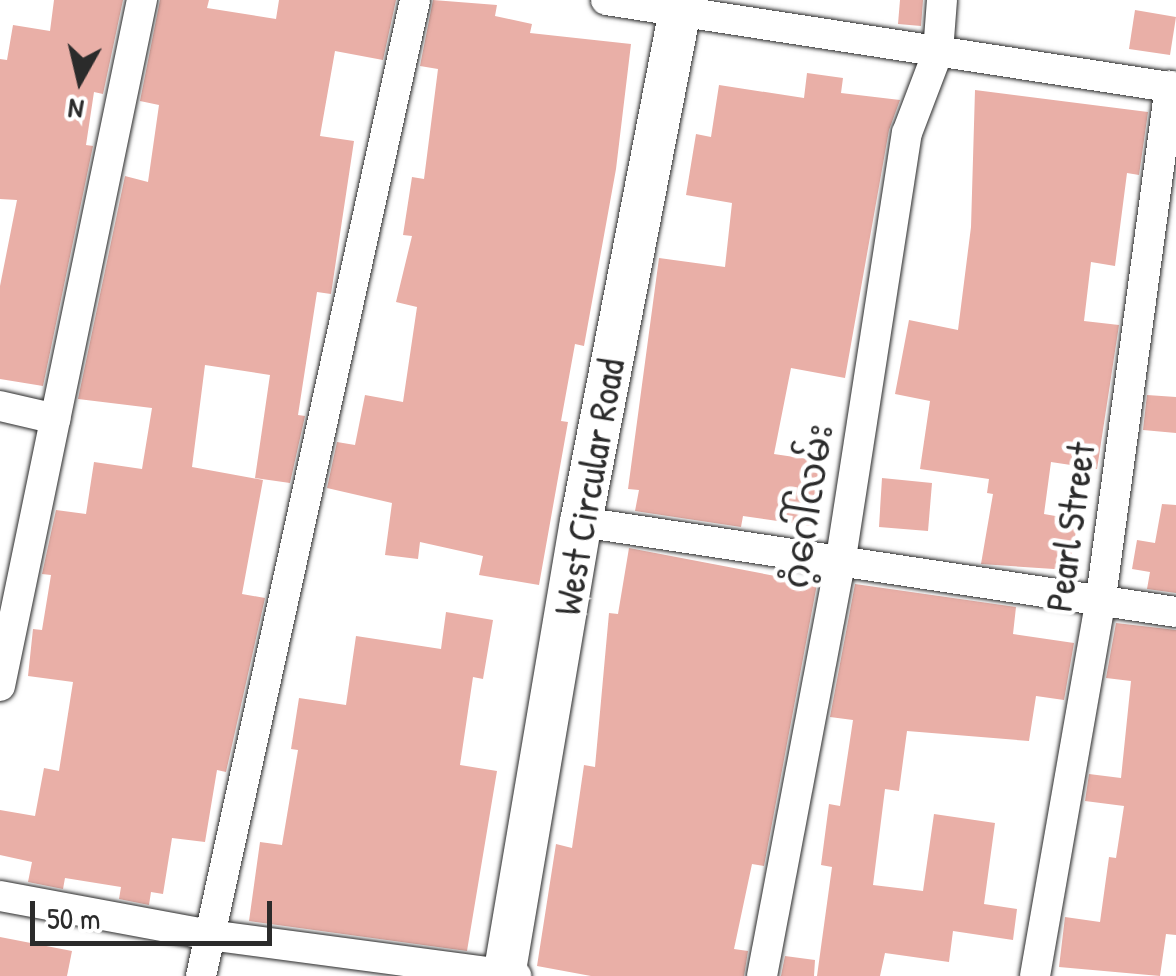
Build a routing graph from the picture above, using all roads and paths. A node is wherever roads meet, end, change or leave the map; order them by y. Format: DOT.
graph roads {
  1 [pos="142,0"];
  2 [pos="415,0"];
  3 [pos="606,0"];
  4 [pos="942,0"];
  5 [pos="680,6"];
  6 [pos="938,52"];
  7 [pos="1173,87"];
  8 [pos="0,406"];
  9 [pos="56,419"];
  10 [pos="580,522"];
  11 [pos="840,558"];
  12 [pos="1100,605"];
  13 [pos="1176,612"];
  14 [pos="0,686"];
  15 [pos="0,896"];
  16 [pos="210,935"];
  17 [pos="508,975"];
  18 [pos="202,976"];
  19 [pos="762,976"];
  20 [pos="1034,976"];
  1 -- 9 [label="street"];
  2 -- 16 [label="street"];
  3 -- 5 [label="street"];
  4 -- 6 [label="street, ဂံ့ဂေါ်လမ်း"];
  5 -- 6 [label="street"];
  5 -- 10 [label="street, West Circular Road"];
  6 -- 7 [label="street"];
  6 -- 11 [label="street, ဂံ့ဂေါ်လမ်း"];
  7 -- 12 [label="street, Pearl Street"];
  8 -- 9 [label="street"];
  9 -- 14 [label="street"];
  10 -- 11 [label="street"];
  10 -- 17 [label="street, West Circular Road"];
  11 -- 12 [label="street"];
  11 -- 19 [label="street, ဂံ့ဂေါ်လမ်း"];
  12 -- 13 [label="street"];
  12 -- 20 [label="street, Pearl Street"];
  15 -- 16 [label="street"];
  16 -- 17 [label="street"];
  16 -- 18 [label="street"];
}
